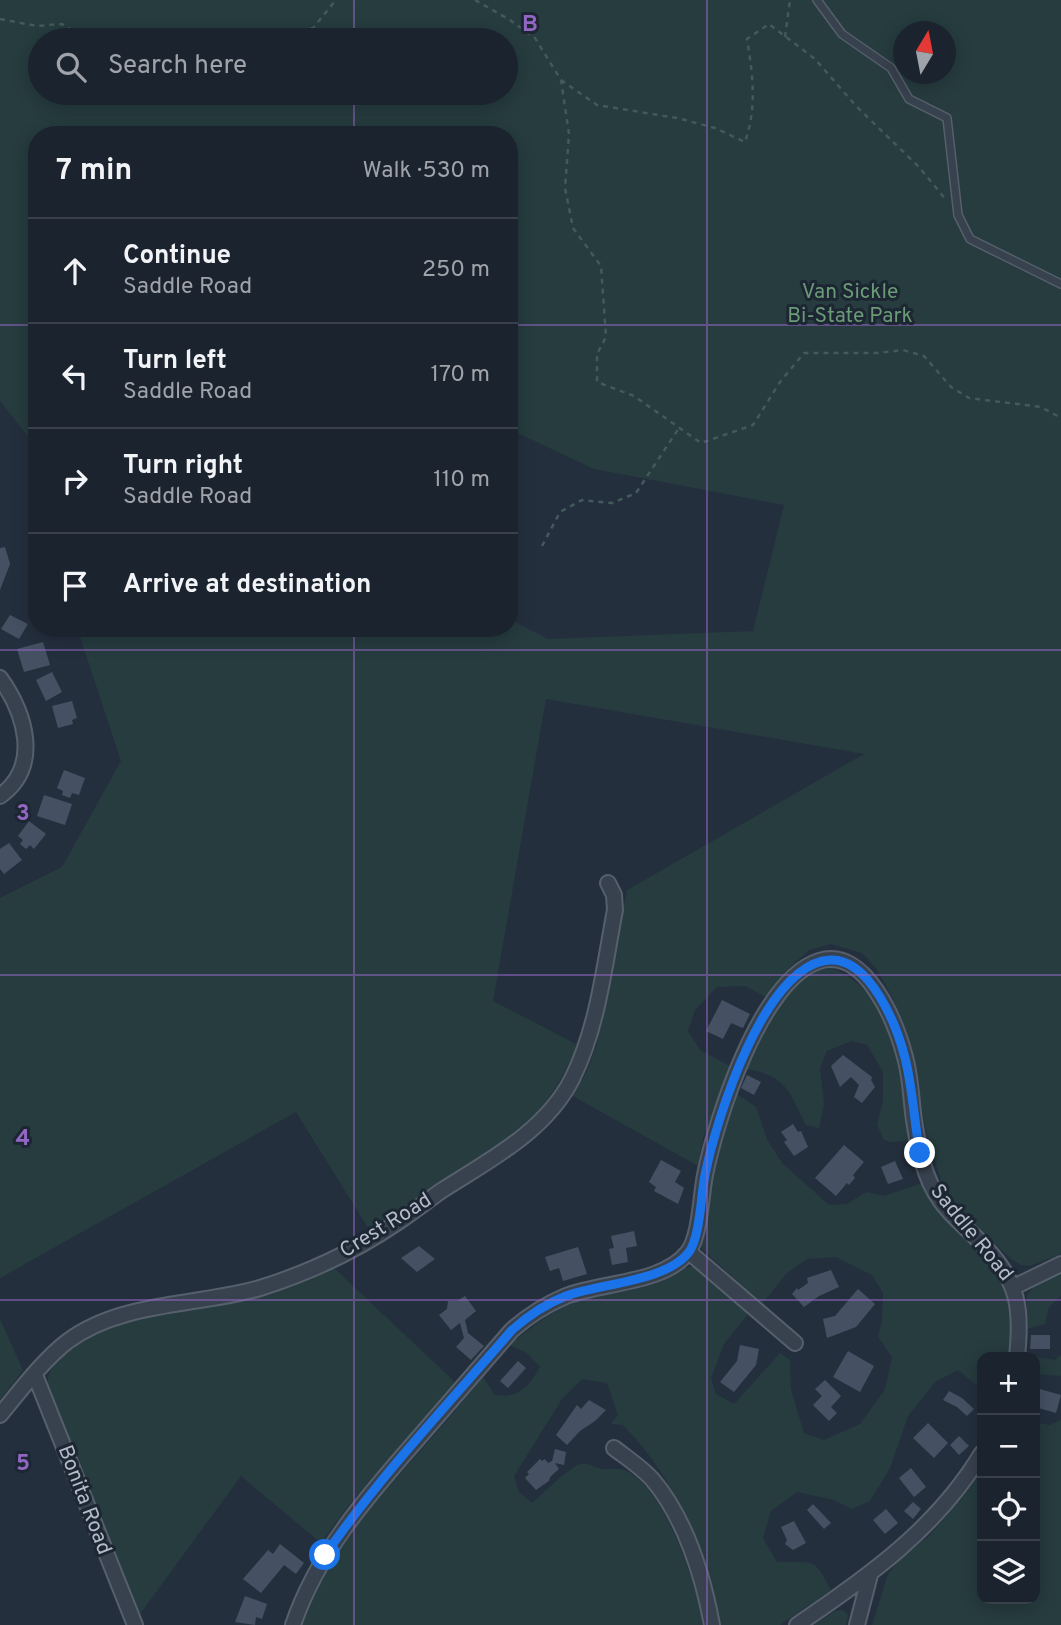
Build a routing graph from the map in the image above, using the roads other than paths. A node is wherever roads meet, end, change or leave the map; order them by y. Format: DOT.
graph roads {
  1 [pos="817,0"];
  2 [pos="1061,284"];
  3 [pos="0,678"];
  4 [pos="0,796"];
  5 [pos="608,883"];
  6 [pos="690,1252"];
  7 [pos="1061,1264"];
  8 [pos="1014,1287"];
  9 [pos="795,1343"];
  10 [pos="1017,1352"];
  11 [pos="35,1375"];
  12 [pos="0,1415"];
  13 [pos="614,1448"];
  14 [pos="977,1460"];
  15 [pos="870,1575"];
  16 [pos="135,1625"];
  17 [pos="293,1625"];
  18 [pos="712,1625"];
  19 [pos="797,1625"];
  20 [pos="857,1625"];
  1 -- 2 [label="lane"];
  3 -- 4 [label="street"];
  5 -- 11 [label="street, Crest Road"];
  6 -- 8 [label="street, Saddle Road"];
  6 -- 9 [label="street"];
  6 -- 17 [label="street"];
  7 -- 8 [label="street"];
  8 -- 10 [label="street, Saddle Road"];
  11 -- 12 [label="street, Crest Road"];
  11 -- 16 [label="street, Bonita Road"];
  13 -- 18 [label="street"];
  14 -- 15 [label="street"];
  15 -- 19 [label="street"];
  15 -- 20 [label="street"];
}
